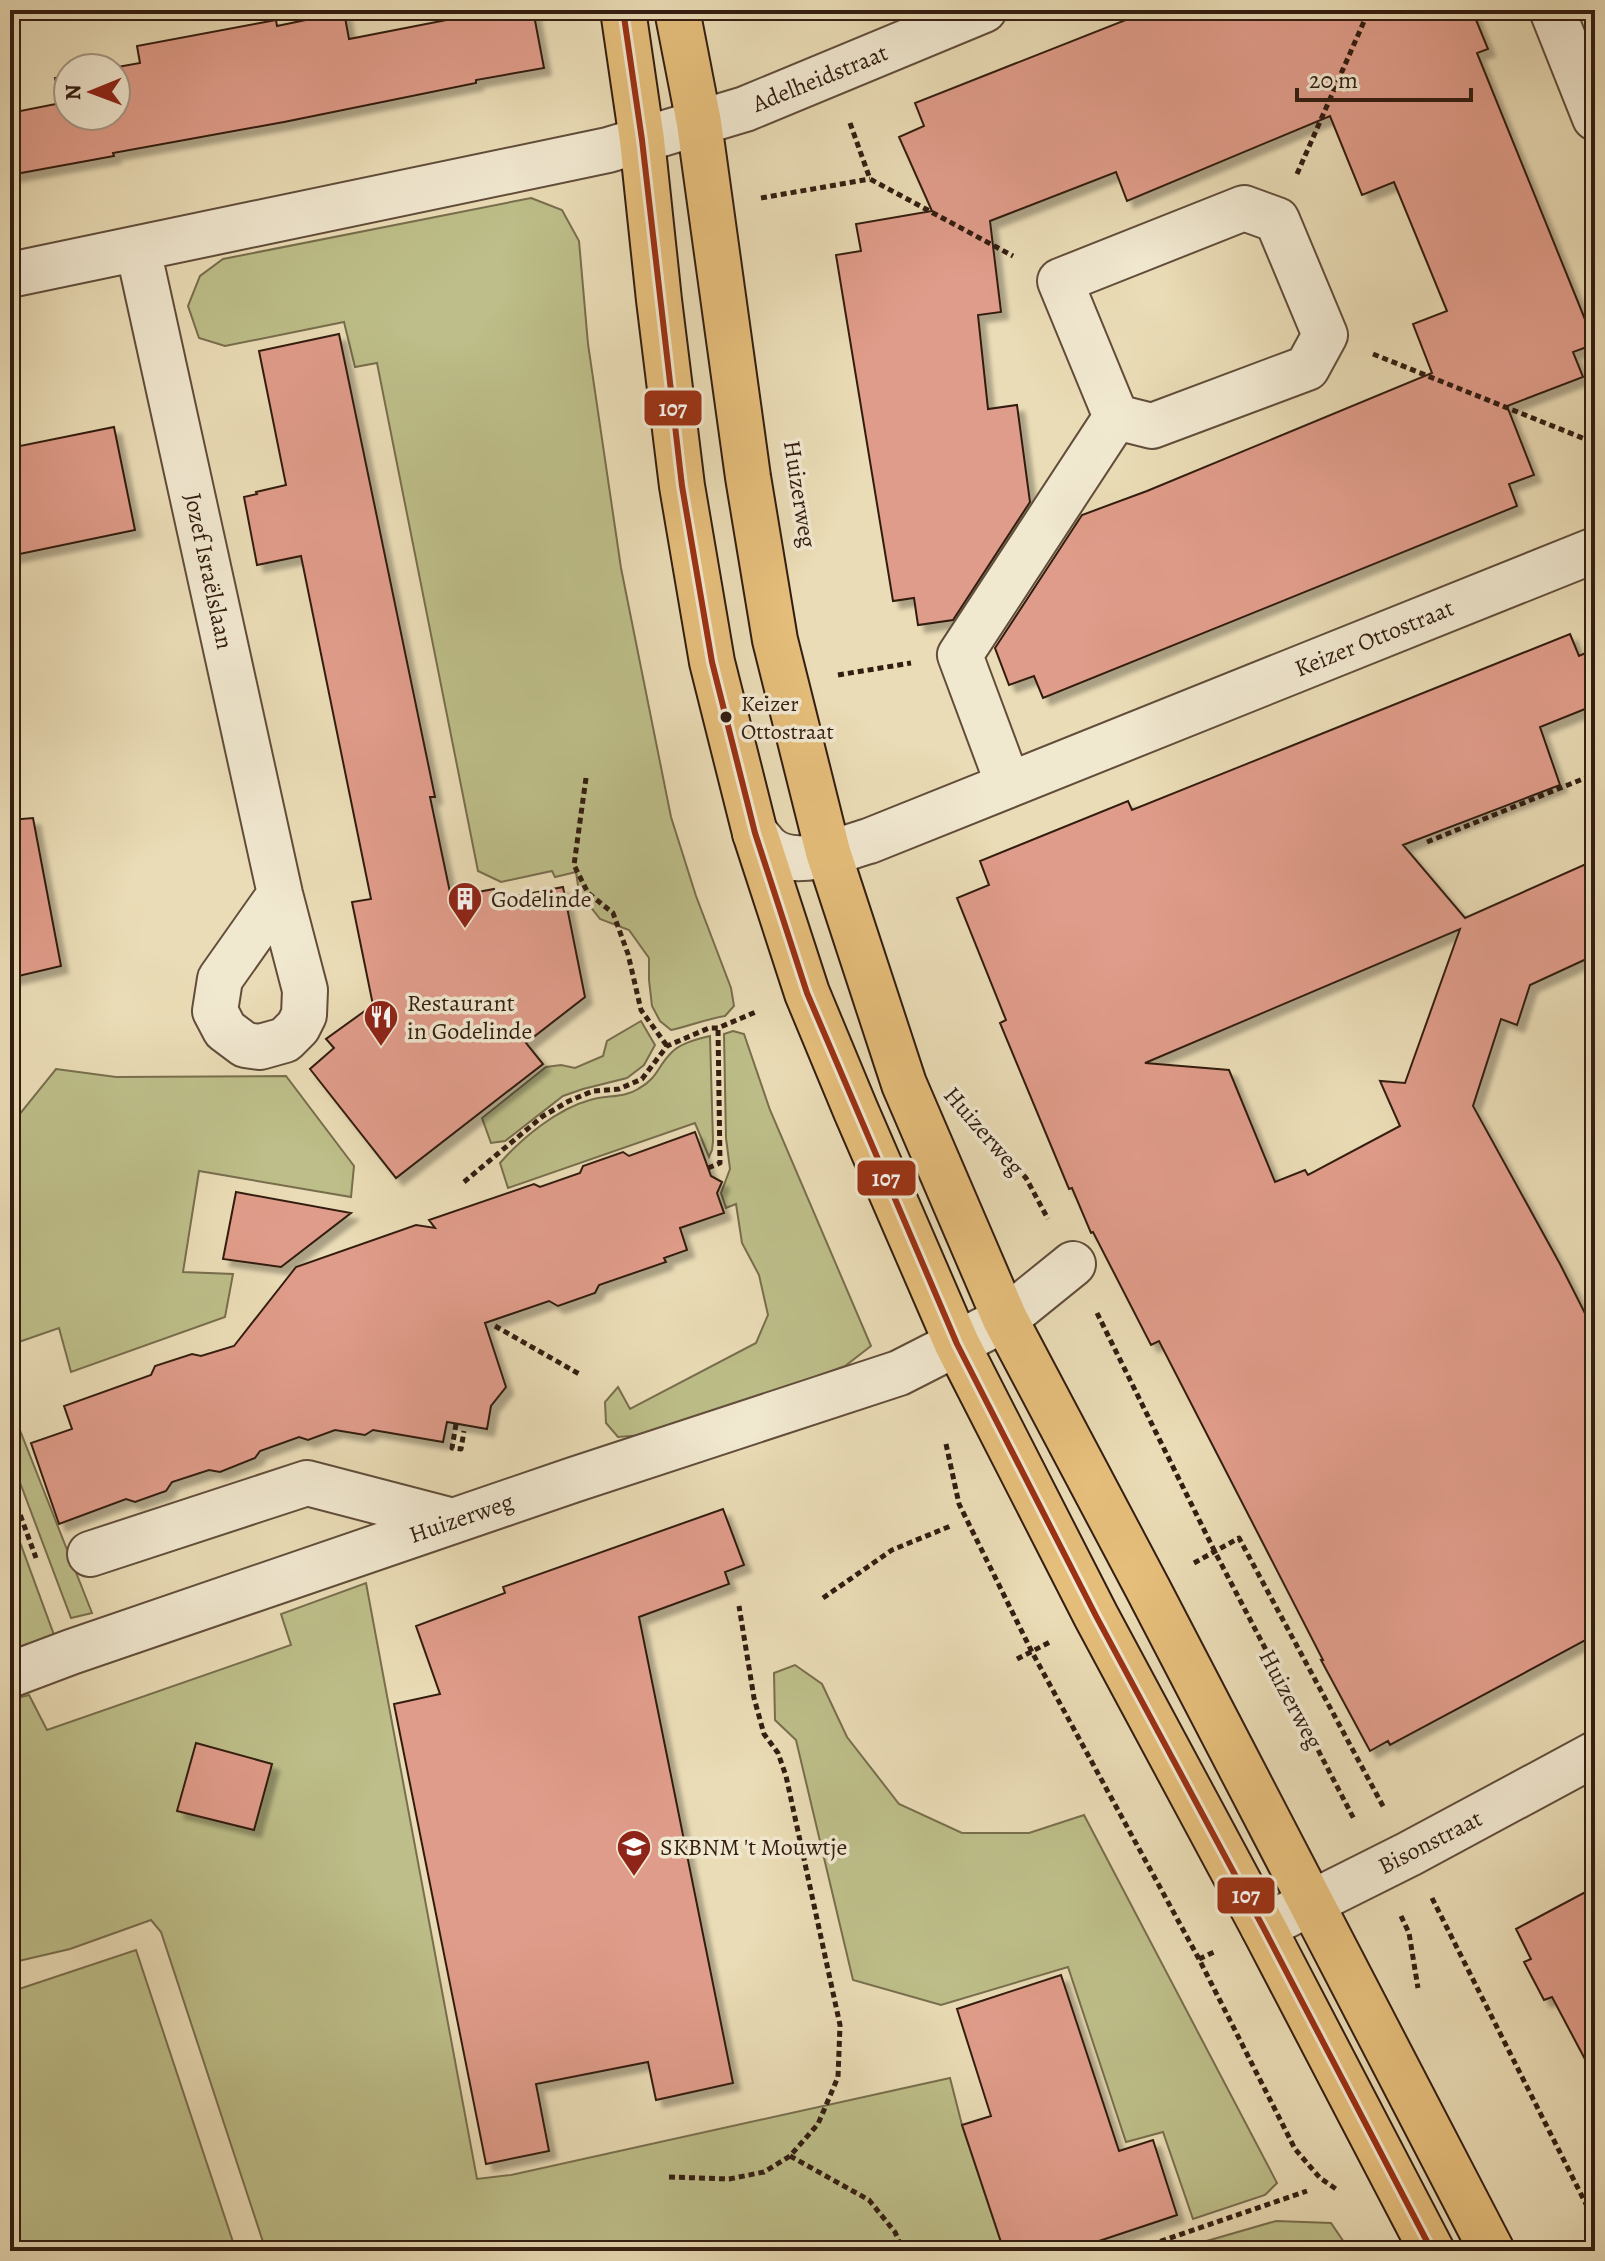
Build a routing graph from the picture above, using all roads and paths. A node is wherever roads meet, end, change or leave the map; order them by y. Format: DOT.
graph roads {
  1 [pos="623,10"];
  2 [pos="677,10"];
  3 [pos="984,10"];
  4 [pos="1369,10"];
  5 [pos="1552,10"];
  6 [pos="833,73"];
  7 [pos="1595,118"];
  8 [pos="699,123"];
  9 [pos="642,140"];
  10 [pos="870,179"];
  11 [pos="757,198"];
  12 [pos="1277,220"];
  13 [pos="138,249"];
  14 [pos="10,275"];
  15 [pos="1060,281"];
  16 [pos="1325,335"];
  17 [pos="1116,417"];
  18 [pos="1593,440"];
  19 [pos="1595,452"];
  20 [pos="1595,550"];
  21 [pos="960,655"];
  22 [pos="831,677"];
  23 [pos="1595,774"];
  24 [pos="586,778"];
  25 [pos="1008,784"];
  26 [pos="755,833"];
  27 [pos="1427,842"];
  28 [pos="828,852"];
  29 [pos="280,894"];
  30 [pos="807,993"];
  31 [pos="718,1028"];
  32 [pos="667,1046"];
  33 [pos="973,1121"];
  34 [pos="708,1168"];
  35 [pos="464,1182"];
  36 [pos="1073,1264"];
  37 [pos="1005,1319"];
  38 [pos="495,1326"];
  39 [pos="957,1344"];
  40 [pos="581,1375"];
  41 [pos="456,1424"];
  42 [pos="464,1431"];
  43 [pos="453,1521"];
  44 [pos="953,1525"];
  45 [pos="1215,1552"];
  46 [pos="90,1554"];
  47 [pos="1148,1589"];
  48 [pos="823,1598"];
  49 [pos="739,1606"];
  50 [pos="1096,1616"];
  51 [pos="1017,1659"];
  52 [pos="22,1671"];
  53 [pos="1595,1754"];
  54 [pos="1394,1861"];
  55 [pos="1310,1903"];
  56 [pos="1263,1927"];
  57 [pos="1418,1989"];
  58 [pos="790,2156"];
  59 [pos="669,2177"];
  60 [pos="1307,2191"];
  61 [pos="1595,2222"];
  62 [pos="903,2251"];
  63 [pos="1132,2251"];
  64 [pos="1432,2251"];
  65 [pos="1492,2251"];
  1 -- 9 [label="main road"];
  2 -- 8 [label="main road, Huizerweg"];
  3 -- 6 [label="street, Adelheidstraat"];
  4 -- 12 [label="path"];
  5 -- 7 [label="street"];
  6 -- 8 [label="street, Adelheidstraat"];
  6 -- 10 [label="path"];
  8 -- 9 [label="street, Adelheidstraat"];
  8 -- 28 [label="main road, Huizerweg"];
  9 -- 13 [label="street"];
  9 -- 26 [label="main road"];
  10 -- 11 [label="path"];
  10 -- 15 [label="path"];
  12 -- 15 [label="street"];
  12 -- 16 [label="street"];
  13 -- 14 [label="street"];
  13 -- 29 [label="street, Jozef Israëlslaan"];
  15 -- 17 [label="street"];
  16 -- 17 [label="street"];
  16 -- 18 [label="path"];
  17 -- 21 [label="street"];
  18 -- 19 [label="path"];
  20 -- 25 [label="street, Keizer Ottostraat"];
  21 -- 22 [label="path"];
  21 -- 25 [label="street"];
  23 -- 27 [label="path"];
  24 -- 32 [label="path"];
  25 -- 28 [label="street, Keizer Ottostraat"];
  26 -- 28 [label="street, Keizer Ottostraat"];
  26 -- 30 [label="main road"];
  28 -- 37 [label="main road, Huizerweg"];
  30 -- 31 [label="path"];
  30 -- 39 [label="main road"];
  31 -- 32 [label="path"];
  31 -- 34 [label="path"];
  32 -- 35 [label="path"];
  33 -- 36 [label="path, Huizerweg"];
  36 -- 37 [label="street"];
  36 -- 45 [label="path, Huizerweg"];
  37 -- 39 [label="street, Huizerweg"];
  37 -- 47 [label="main road, Huizerweg"];
  38 -- 40 [label="path"];
  39 -- 43 [label="street, Huizerweg"];
  39 -- 50 [label="main road"];
  41 -- 42 [label="path"];
  43 -- 46 [label="street"];
  43 -- 52 [label="street, Huizerweg"];
  44 -- 48 [label="path"];
  45 -- 47 [label="path"];
  45 -- 54 [label="path, Huizerweg"];
  45 -- 54 [label="path"];
  47 -- 55 [label="main road, Huizerweg"];
  49 -- 58 [label="path"];
  50 -- 51 [label="path"];
  50 -- 56 [label="main road"];
  53 -- 54 [label="street, Bisonstraat"];
  54 -- 55 [label="street, Bisonstraat"];
  54 -- 57 [label="path, Huizerweg"];
  54 -- 61 [label="path"];
  55 -- 56 [label="street, Bisonstraat"];
  55 -- 65 [label="main road, Huizerweg"];
  56 -- 64 [label="main road"];
  58 -- 59 [label="path"];
  58 -- 62 [label="path"];
  60 -- 63 [label="path"];
}
